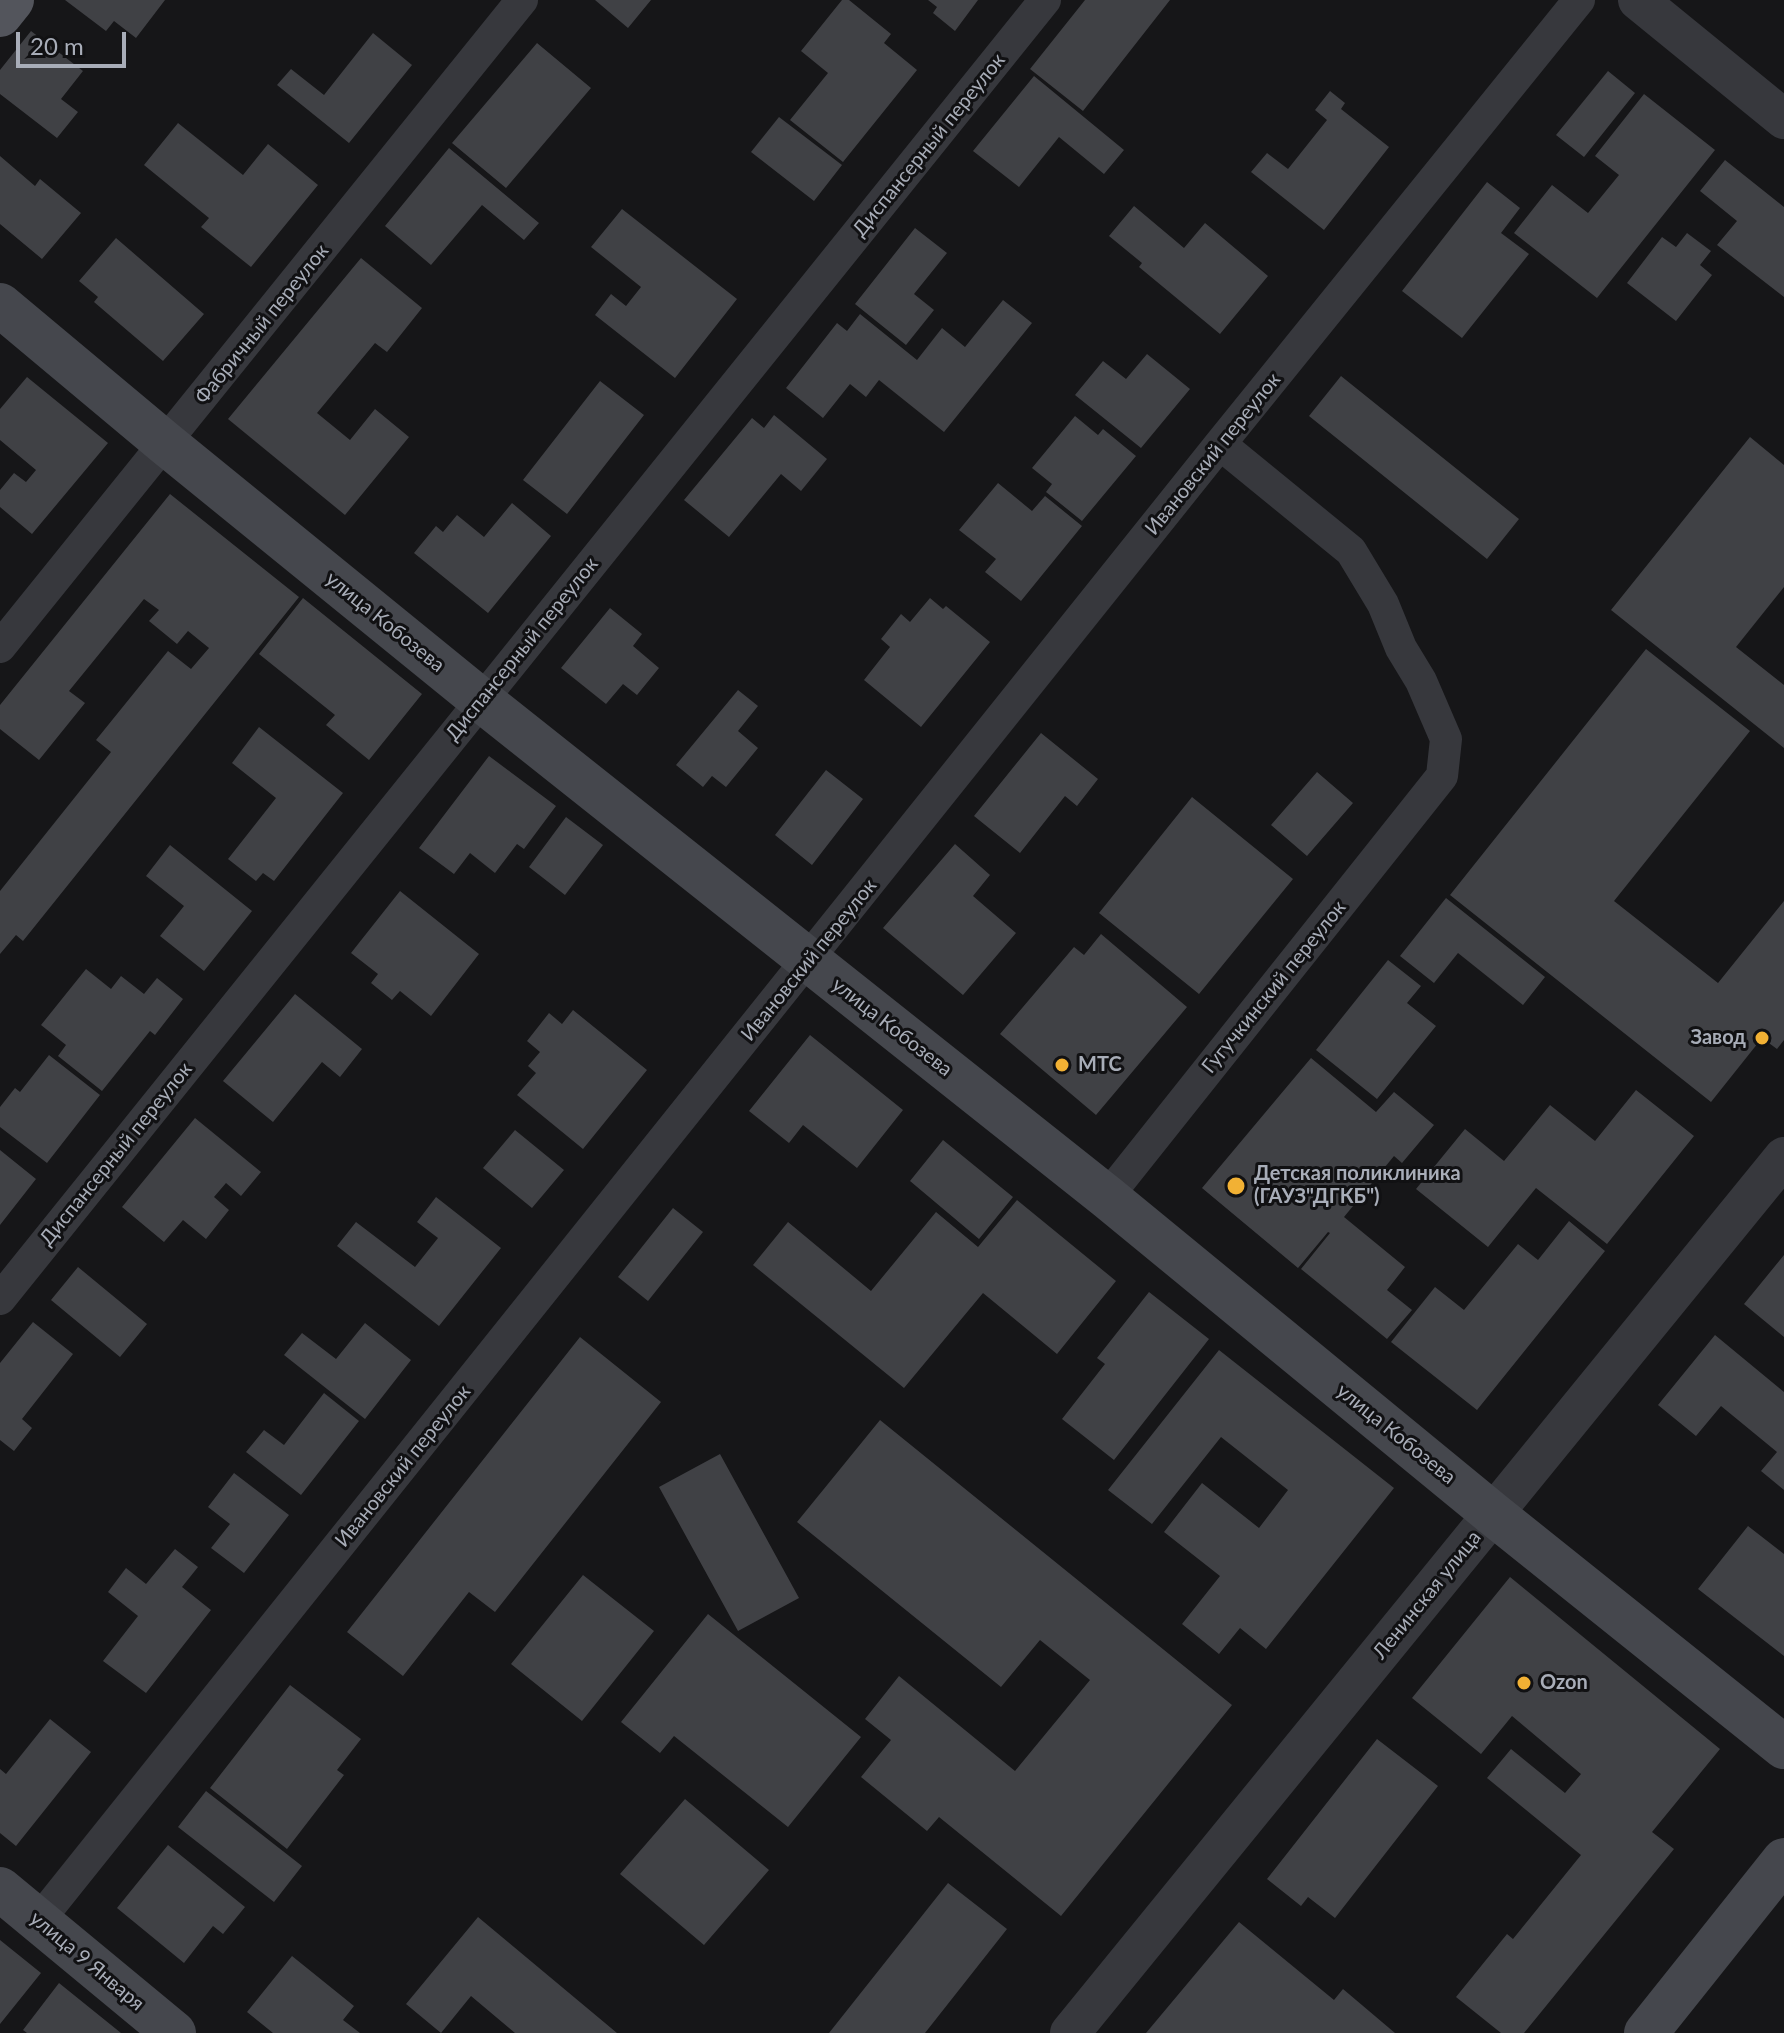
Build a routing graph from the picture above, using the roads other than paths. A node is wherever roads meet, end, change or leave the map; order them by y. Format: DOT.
graph roads {
  1 [pos="12,0"];
  2 [pos="522,0"];
  3 [pos="1045,0"];
  4 [pos="1579,0"];
  5 [pos="1638,0"];
  6 [pos="0,15"];
  7 [pos="1784,119"];
  8 [pos="0,305"];
  9 [pos="165,443"];
  10 [pos="1220,444"];
  11 [pos="0,647"];
  12 [pos="481,700"];
  13 [pos="808,961"];
  14 [pos="1784,1157"];
  15 [pos="1107,1197"];
  16 [pos="0,1299"];
  17 [pos="1493,1514"];
  18 [pos="1784,1747"];
  19 [pos="1784,1860"];
  20 [pos="0,1889"];
  21 [pos="39,1920"];
  22 [pos="174,2033"];
  23 [pos="1070,2033"];
  24 [pos="1646,2033"];
  1 -- 6 [label="main road"];
  2 -- 9 [label="street, Фабричный переулок"];
  3 -- 12 [label="street, Диспансерный переулок"];
  4 -- 10 [label="street, Ивановский переулок"];
  5 -- 7 [label="street"];
  8 -- 9 [label="main road, улица Кобозева"];
  9 -- 11 [label="street, Фабричный переулок"];
  9 -- 12 [label="main road, улица Кобозева"];
  10 -- 13 [label="street, Ивановский переулок"];
  10 -- 15 [label="street, Гугучкинский переулок"];
  12 -- 13 [label="main road, улица Кобозева"];
  12 -- 16 [label="street, Диспансерный переулок"];
  13 -- 15 [label="main road, улица Кобозева"];
  13 -- 21 [label="street, Ивановский переулок"];
  14 -- 17 [label="street, Ленинская улица"];
  15 -- 17 [label="main road, улица Кобозева"];
  17 -- 18 [label="main road, улица Кобозева"];
  17 -- 23 [label="street, Ленинская улица"];
  19 -- 24 [label="main road"];
  20 -- 21 [label="main road, улица 9 Января"];
  21 -- 22 [label="main road, улица 9 Января"];
}
